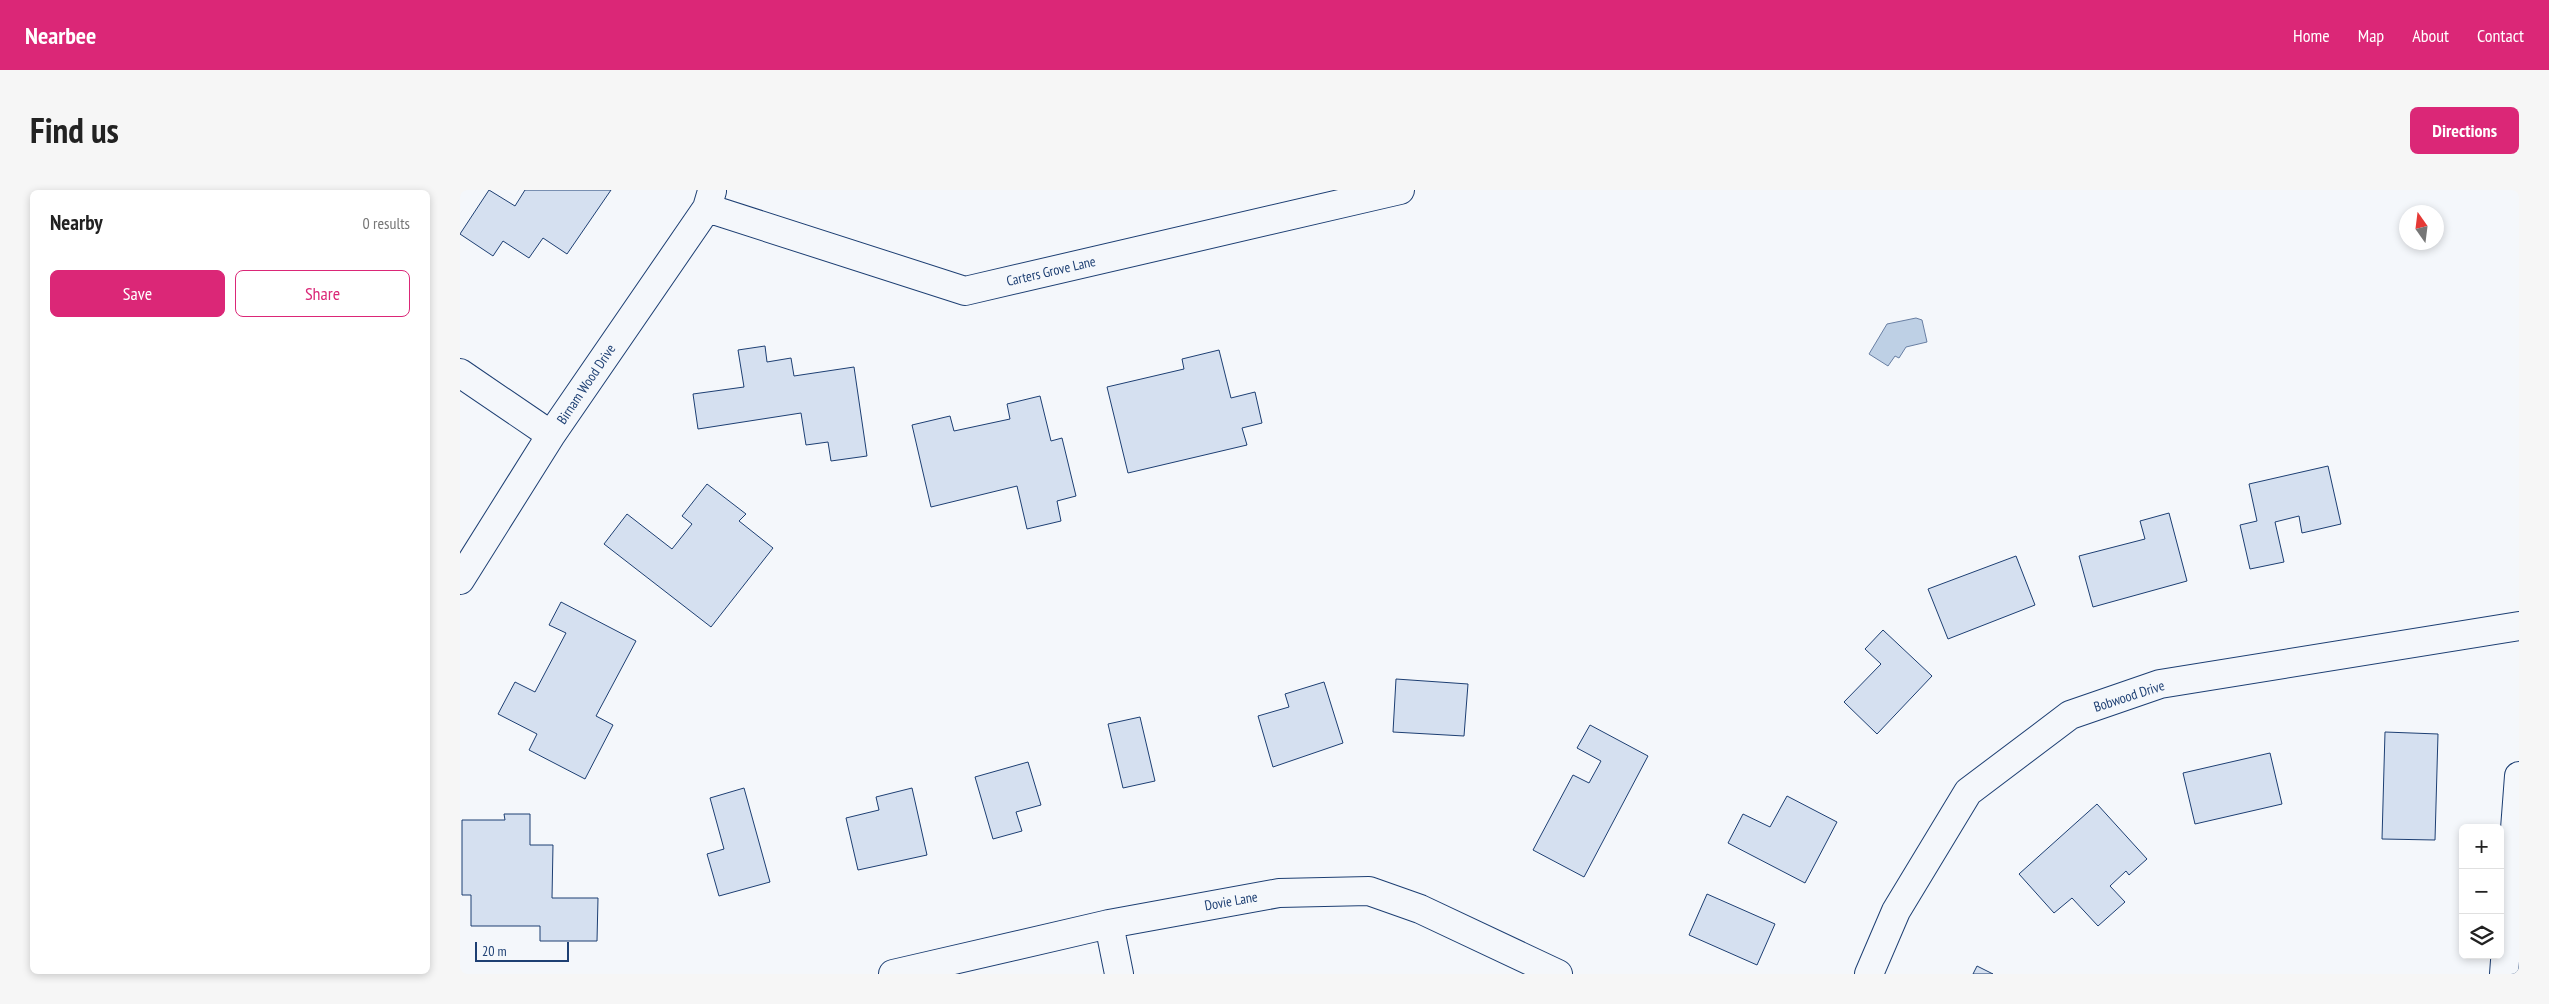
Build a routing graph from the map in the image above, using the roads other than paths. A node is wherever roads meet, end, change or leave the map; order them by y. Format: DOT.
graph roads {
  1 [pos="1400,190"];
  2 [pos="710,199"];
  3 [pos="460,373"];
  4 [pos="551,435"];
  5 [pos="460,580"];
  6 [pos="2519,626"];
  7 [pos="2519,776"];
  8 [pos="1109,924"];
  9 [pos="893,974"];
  10 [pos="1119,974"];
  11 [pos="1558,974"];
  12 [pos="1870,974"];
  13 [pos="2504,974"];
  1 -- 2 [label="street, Carters Grove Lane"];
  2 -- 4 [label="street, Birnam Wood Drive"];
  3 -- 4 [label="street"];
  4 -- 5 [label="street, Birnam Wood Drive"];
  6 -- 12 [label="street, Bobwood Drive"];
  7 -- 13 [label="street"];
  8 -- 9 [label="street, Dovie Lane"];
  8 -- 10 [label="street"];
  8 -- 11 [label="street, Dovie Lane"];
}
